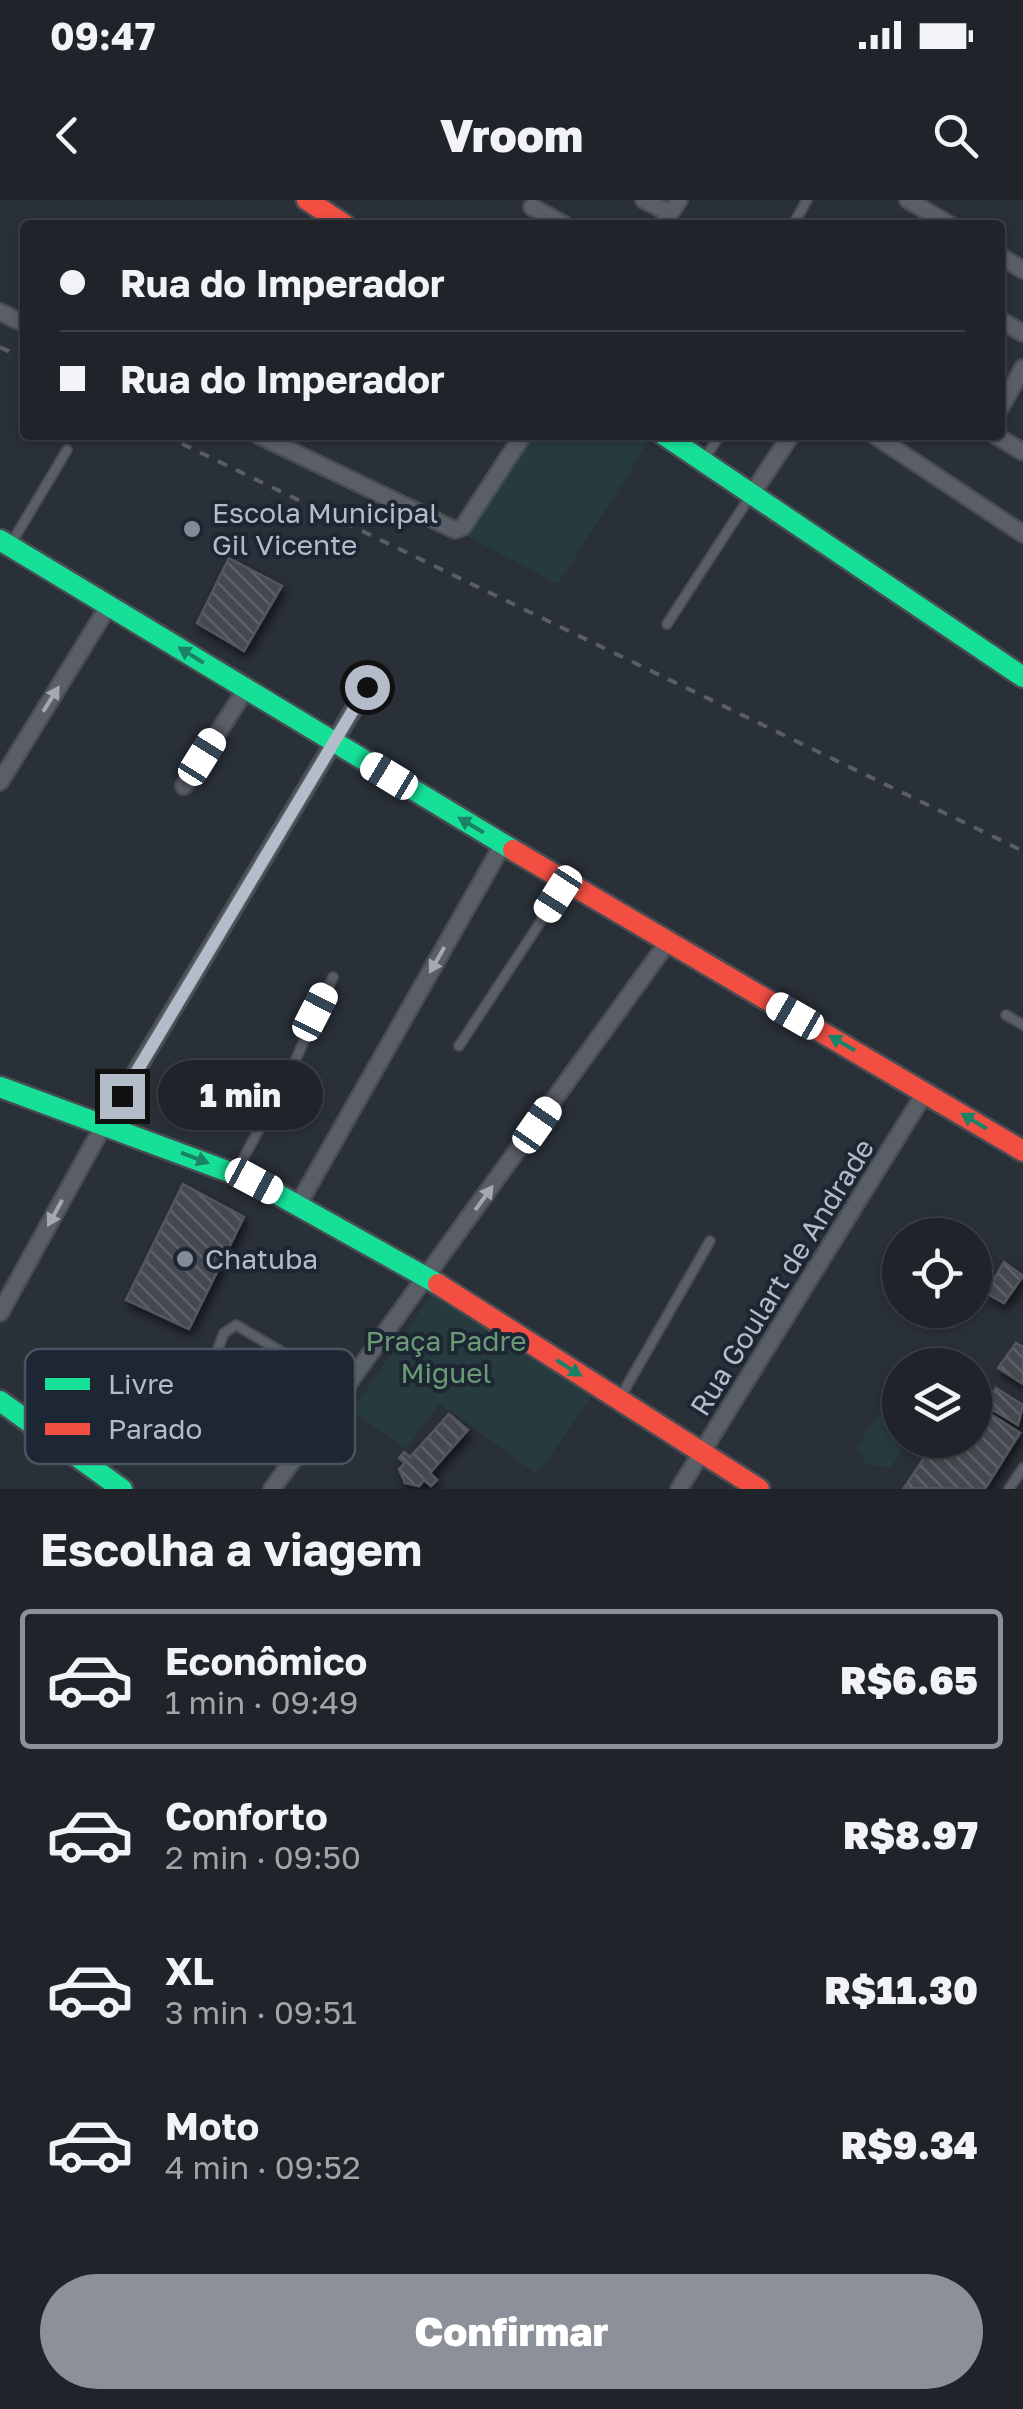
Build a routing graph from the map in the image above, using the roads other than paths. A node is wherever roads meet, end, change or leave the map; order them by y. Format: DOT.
graph roads {
  1 [pos="307,200"];
  2 [pos="644,200"];
  3 [pos="908,200"];
  4 [pos="532,208"];
  5 [pos="670,213"];
  6 [pos="337,220"];
  7 [pos="555,220"];
  8 [pos="936,220"];
  9 [pos="1023,368"];
  10 [pos="1005,399"];
  11 [pos="268,440"];
  12 [pos="521,440"];
  13 [pos="672,440"];
  14 [pos="717,440"];
  15 [pos="788,440"];
  16 [pos="882,440"];
  17 [pos="67,450"];
  18 [pos="703,461"];
  19 [pos="752,494"];
  20 [pos="1023,534"];
  21 [pos="5,543"];
  22 [pos="104,602"];
  23 [pos="667,624"];
  24 [pos="1023,677"];
  25 [pos="367,687"];
  26 [pos="246,688"];
  27 [pos="334,742"];
  28 [pos="0,782"];
  29 [pos="184,786"];
  30 [pos="503,844"];
  31 [pos="566,882"];
  32 [pos="668,942"];
  33 [pos="333,978"];
  34 [pos="1006,1015"];
  35 [pos="1023,1025"];
  36 [pos="459,1046"];
  37 [pos="0,1087"];
  38 [pos="926,1091"];
  39 [pos="102,1128"];
  40 [pos="1023,1150"];
  41 [pos="235,1174"];
  42 [pos="298,1204"];
  43 [pos="710,1241"];
  44 [pos="428,1277"];
  45 [pos="0,1313"];
  46 [pos="218,1349"];
  47 [pos="277,1349"];
  48 [pos="355,1376"];
  49 [pos="618,1400"];
  50 [pos="0,1401"];
  51 [pos="25,1419"];
  52 [pos="702,1453"];
  53 [pos="87,1464"];
  54 [pos="290,1464"];
  55 [pos="1023,1468"];
  56 [pos="122,1489"];
  57 [pos="272,1489"];
  58 [pos="679,1489"];
  59 [pos="759,1489"];
  60 [pos="1009,1489"];
  1 -- 6 [label="main road"];
  2 -- 5 [label="street"];
  3 -- 8 [label="street"];
  4 -- 7 [label="street"];
  9 -- 10 [label="street"];
  11 -- 12 [label="street"];
  13 -- 18 [label="main road"];
  14 -- 18 [label="lane"];
  15 -- 19 [label="street"];
  16 -- 20 [label="street"];
  17 -- 21 [label="lane"];
  18 -- 19 [label="main road"];
  19 -- 23 [label="lane"];
  19 -- 24 [label="main road"];
  21 -- 22 [label="main road"];
  26 -- 22 [label="main road, one-way"];
  28 -- 22 [label="street, one-way"];
  25 -- 27 [label="street"];
  26 -- 27 [label="main road"];
  26 -- 29 [label="street"];
  30 -- 27 [label="main road, one-way"];
  27 -- 39 [label="street"];
  30 -- 31 [label="main road"];
  30 -- 42 [label="street, one-way"];
  31 -- 32 [label="main road"];
  31 -- 36 [label="lane"];
  38 -- 32 [label="main road, one-way"];
  44 -- 32 [label="street, one-way"];
  33 -- 41 [label="lane"];
  34 -- 35 [label="lane"];
  37 -- 39 [label="main road"];
  40 -- 38 [label="main road, one-way"];
  38 -- 52 [label="street, Rua Goulart de Andrade"];
  39 -- 41 [label="main road, one-way"];
  39 -- 45 [label="street, one-way"];
  41 -- 42 [label="main road"];
  42 -- 44 [label="main road"];
  43 -- 49 [label="lane"];
  44 -- 48 [label="street"];
  44 -- 49 [label="main road, one-way"];
  46 -- 47 [label="lane"];
  49 -- 52 [label="main road"];
  50 -- 51 [label="main road"];
  52 -- 58 [label="street, Rua Goulart de Andrade"];
  52 -- 59 [label="main road"];
  53 -- 56 [label="main road"];
  54 -- 57 [label="street"];
  55 -- 60 [label="lane"];
}
